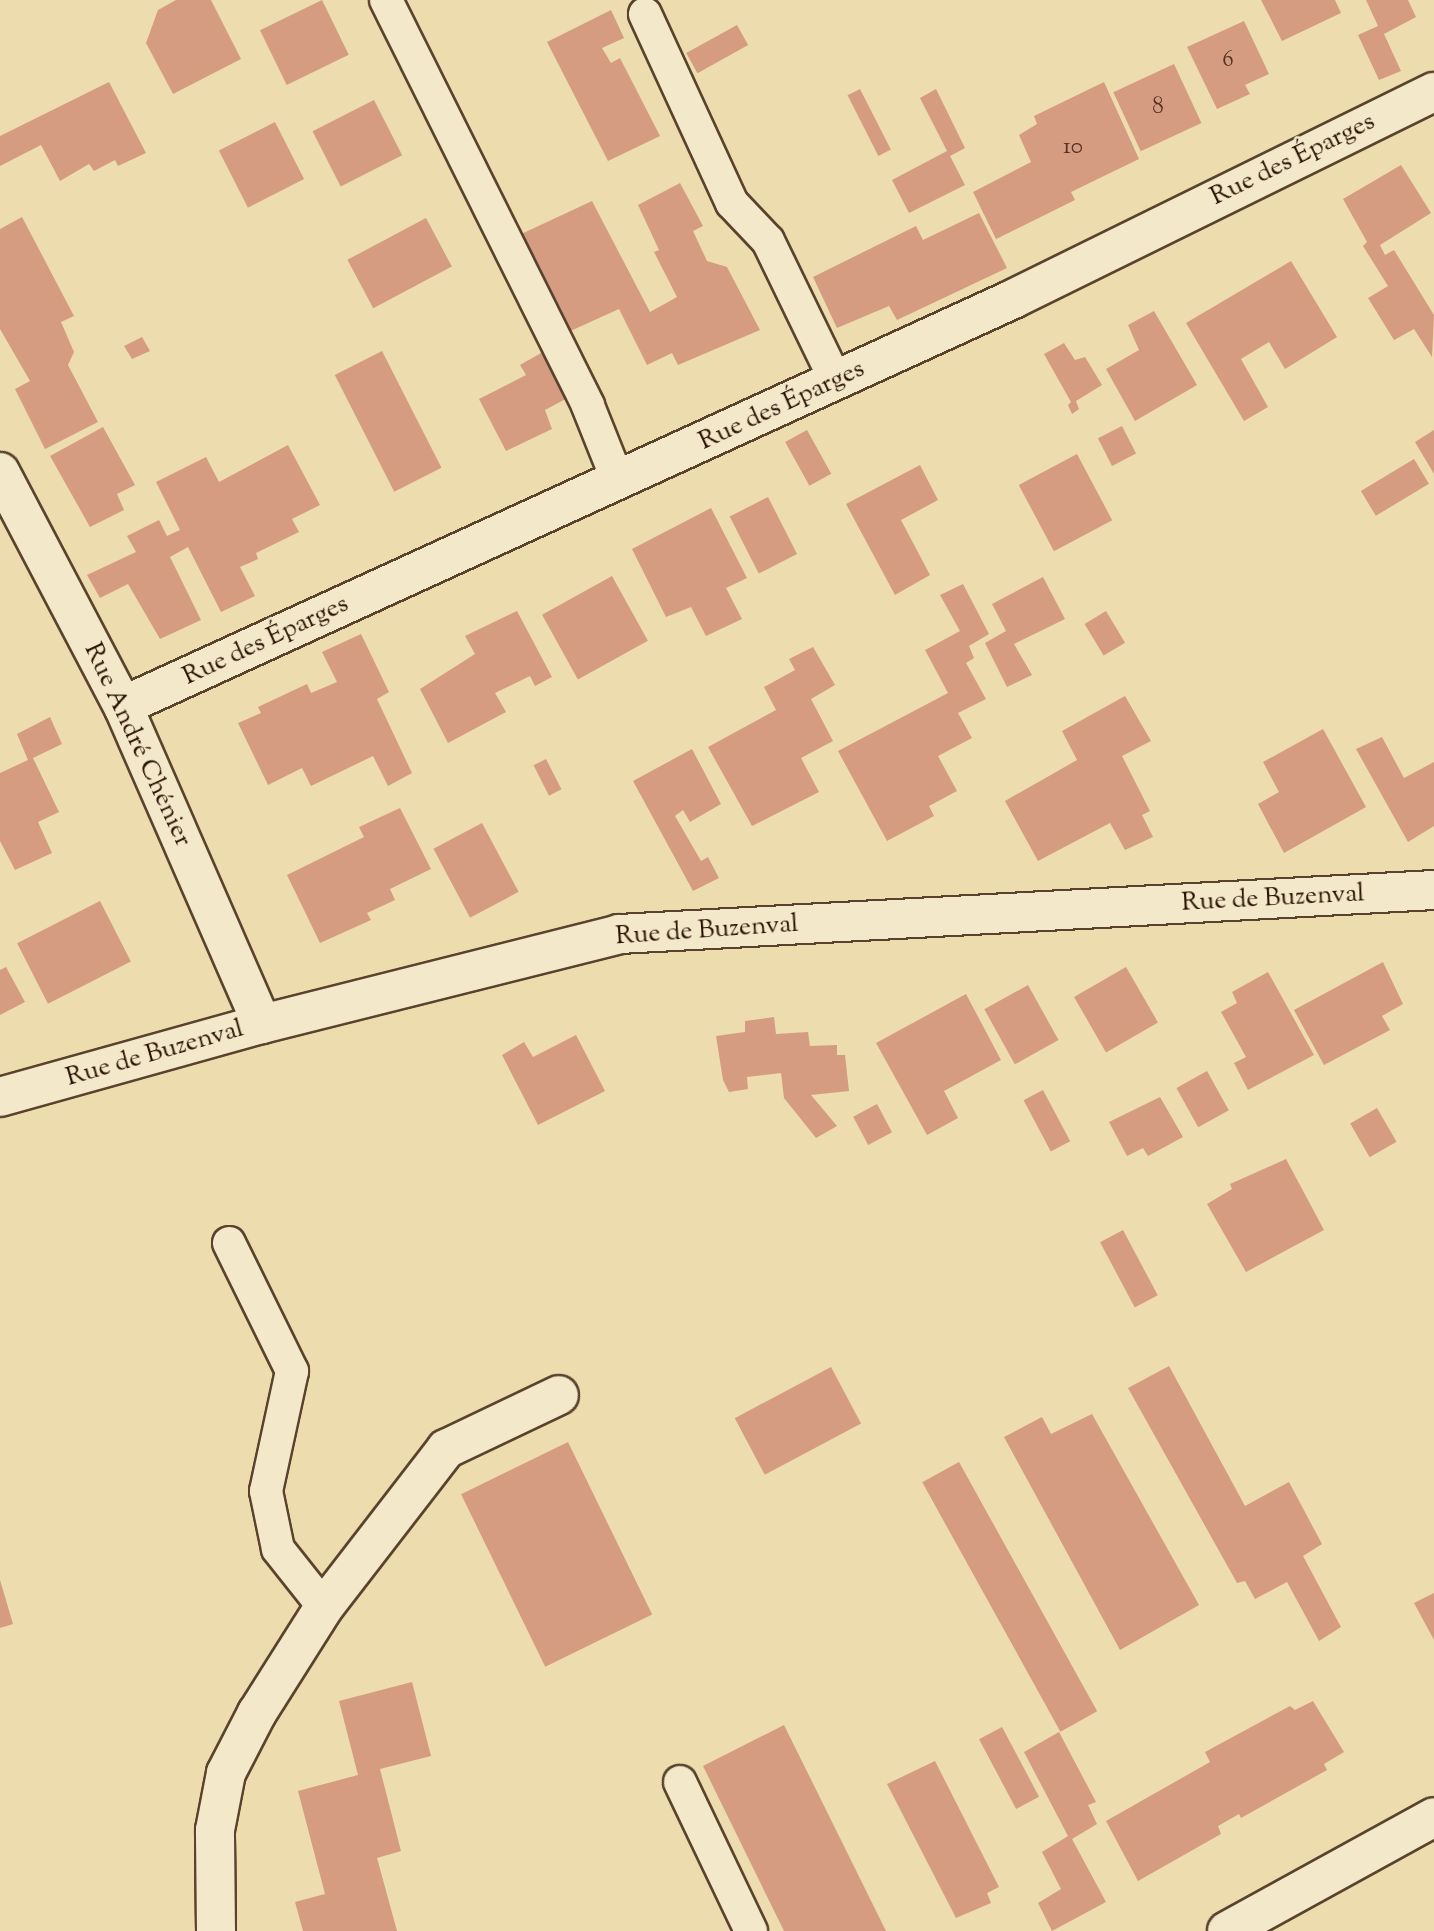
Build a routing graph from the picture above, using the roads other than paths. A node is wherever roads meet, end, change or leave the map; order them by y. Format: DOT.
graph roads {
  1 [pos="386,0"];
  2 [pos="645,14"];
  3 [pos="1434,92"];
  4 [pos="836,381"];
  5 [pos="0,472"];
  6 [pos="618,481"];
  7 [pos="123,706"];
  8 [pos="1434,890"];
  9 [pos="262,1024"];
  10 [pos="0,1097"];
  11 [pos="229,1243"];
  12 [pos="559,1395"];
  13 [pos="324,1607"];
  14 [pos="680,1782"];
  15 [pos="1434,1817"];
  16 [pos="216,1931"];
  17 [pos="751,1931"];
  18 [pos="1227,1931"];
  1 -- 6 [label="lane"];
  2 -- 4 [label="lane"];
  3 -- 4 [label="street, Rue des Éparges"];
  4 -- 6 [label="street, Rue des Éparges"];
  5 -- 7 [label="street, Rue André Chénier"];
  6 -- 7 [label="street, Rue des Éparges"];
  7 -- 9 [label="street, Rue André Chénier"];
  8 -- 9 [label="street, Rue de Buzenval"];
  9 -- 10 [label="street, Rue de Buzenval"];
  11 -- 13 [label="lane"];
  12 -- 13 [label="street"];
  13 -- 16 [label="street"];
  14 -- 17 [label="lane"];
  15 -- 18 [label="street"];
}
